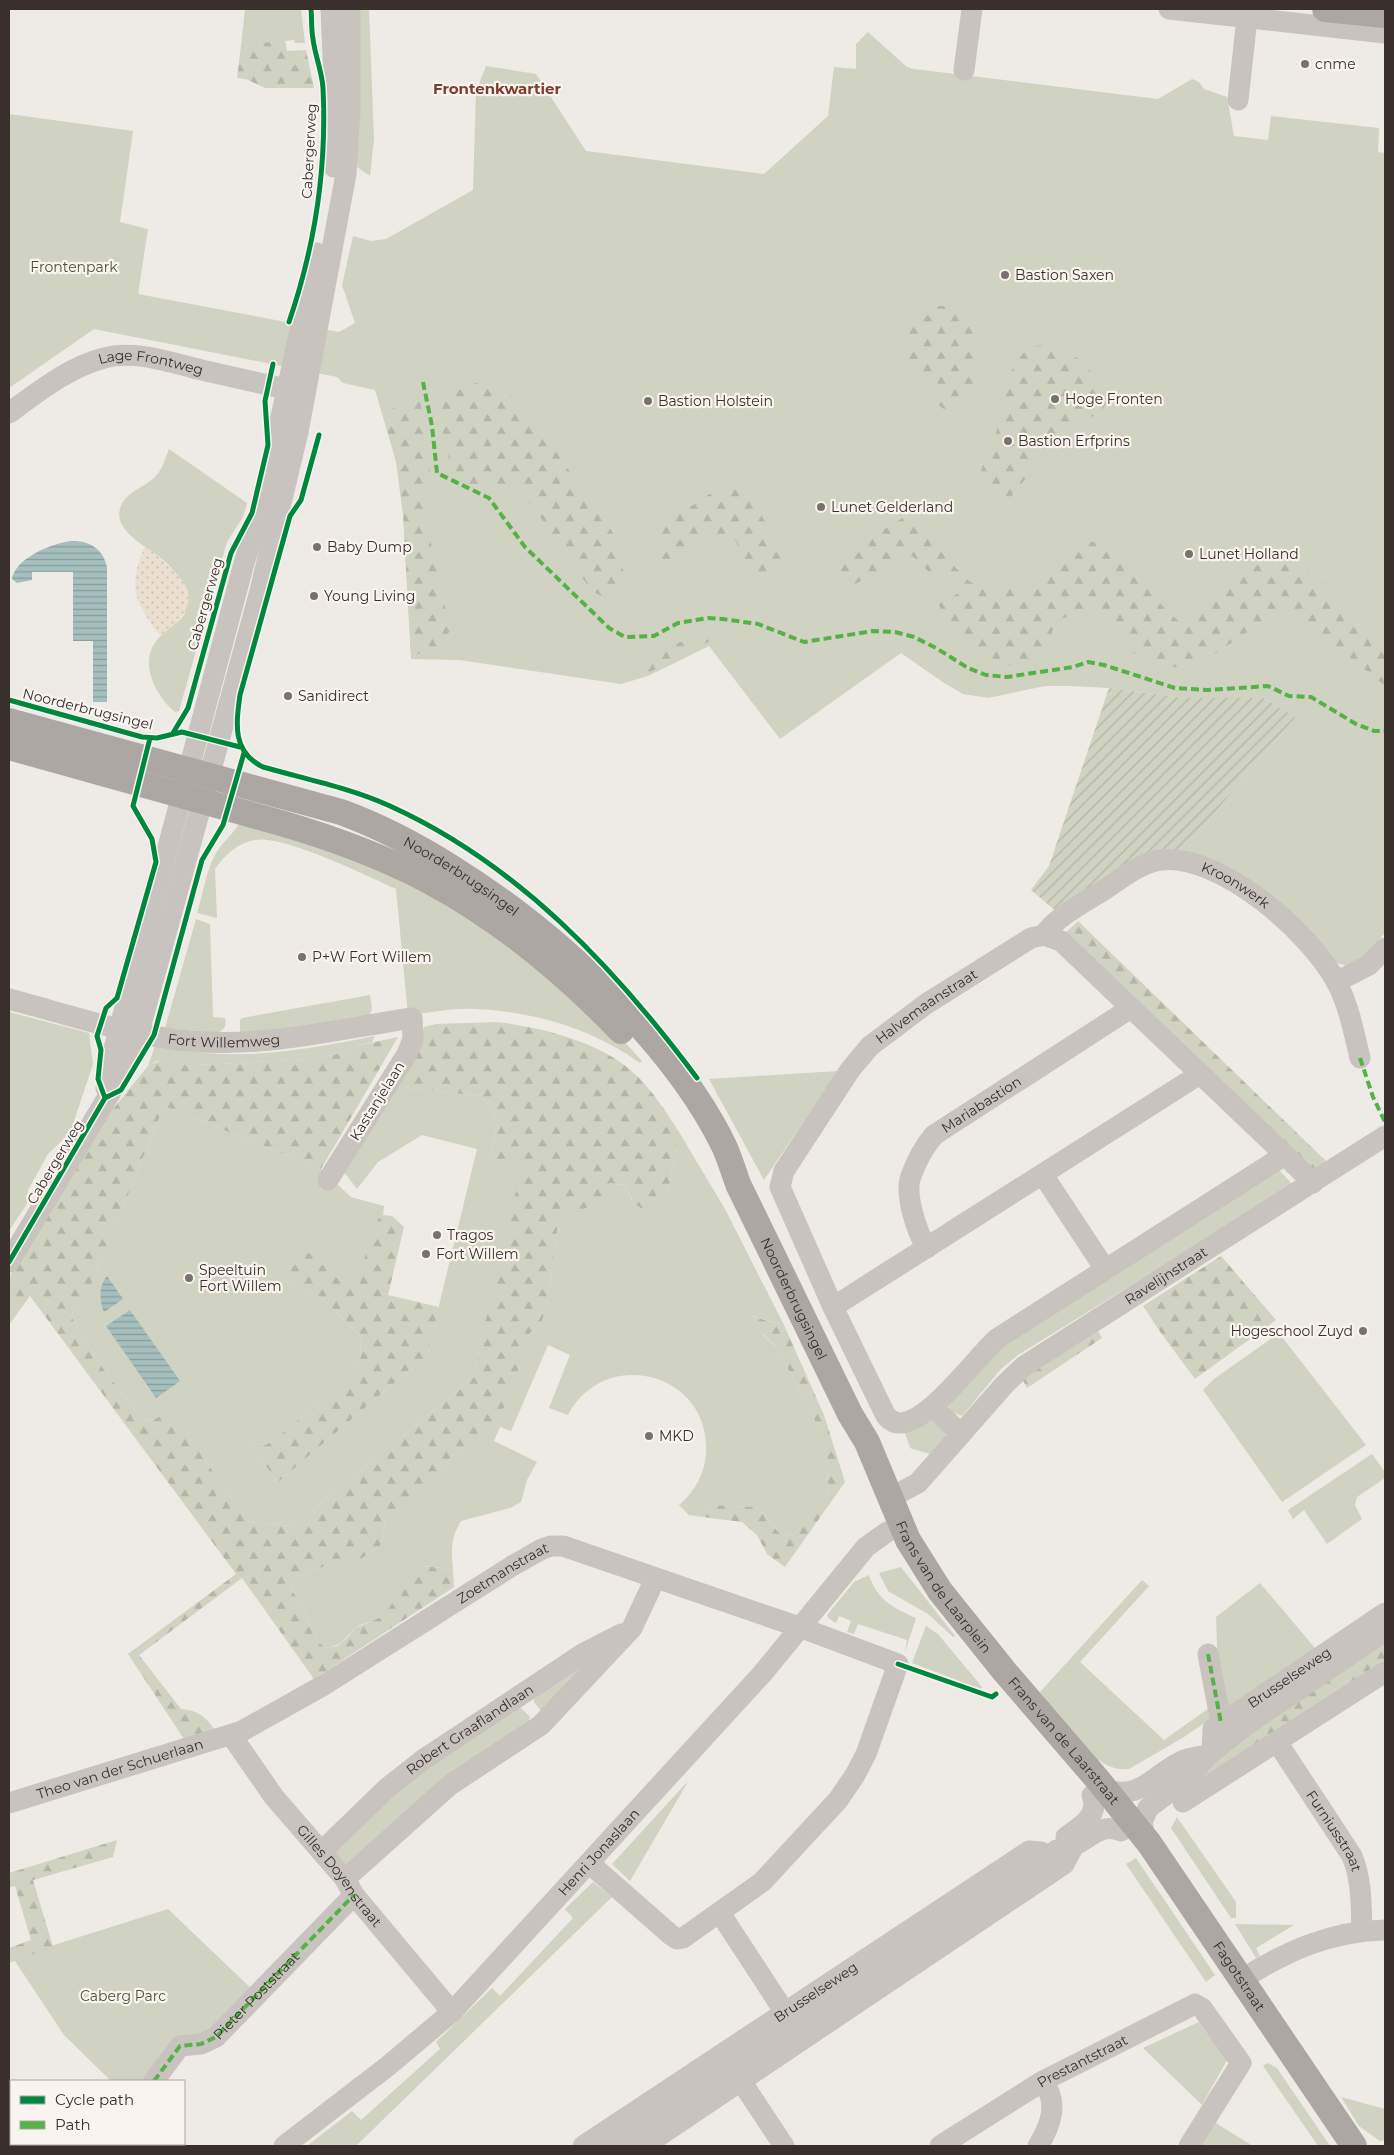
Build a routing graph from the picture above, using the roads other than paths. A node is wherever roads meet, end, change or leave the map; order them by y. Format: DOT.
graph roads {
  1 [pos="331,9"];
  2 [pos="350,9"];
  3 [pos="972,9"];
  4 [pos="1169,9"];
  5 [pos="1325,9"];
  6 [pos="1247,13"];
  7 [pos="1385,15"];
  8 [pos="1385,33"];
  9 [pos="964,70"];
  10 [pos="1238,100"];
  11 [pos="309,326"];
  12 [pos="296,391"];
  13 [pos="9,413"];
  14 [pos="9,721"];
  15 [pos="9,747"];
  16 [pos="199,772"];
  17 [pos="192,798"];
  18 [pos="1044,935"];
  19 [pos="1385,948"];
  20 [pos="1336,982"];
  21 [pos="9,999"];
  22 [pos="1132,1008"];
  23 [pos="412,1018"];
  24 [pos="130,1030"];
  25 [pos="1360,1058"];
  26 [pos="1200,1074"];
  27 [pos="1385,1136"];
  28 [pos="1285,1155"];
  29 [pos="1043,1175"];
  30 [pos="328,1180"];
  31 [pos="1313,1183"];
  32 [pos="738,1184"];
  33 [pos="927,1248"];
  34 [pos="11,1254"];
  35 [pos="1105,1269"];
  36 [pos="833,1307"];
  37 [pos="933,1407"];
  38 [pos="850,1414"];
  39 [pos="961,1434"];
  40 [pos="890,1498"];
  41 [pos="887,1532"];
  42 [pos="655,1579"];
  43 [pos="1385,1613"];
  44 [pos="799,1627"];
  45 [pos="632,1628"];
  46 [pos="1385,1631"];
  47 [pos="1208,1654"];
  48 [pos="1385,1673"];
  49 [pos="1001,1676"];
  50 [pos="521,1695"];
  51 [pos="1221,1723"];
  52 [pos="541,1725"];
  53 [pos="231,1735"];
  54 [pos="1277,1742"];
  55 [pos="1210,1754"];
  56 [pos="1187,1768"];
  57 [pos="1212,1782"];
  58 [pos="1099,1792"];
  59 [pos="1183,1802"];
  60 [pos="9,1804"];
  61 [pos="1129,1826"];
  62 [pos="1060,1850"];
  63 [pos="322,1851"];
  64 [pos="589,1863"];
  65 [pos="350,1887"];
  66 [pos="720,1913"];
  67 [pos="1362,1930"];
  68 [pos="1385,1930"];
  69 [pos="1242,1980"];
  70 [pos="784,2011"];
  71 [pos="452,2012"];
  72 [pos="155,2080"];
  73 [pos="741,2081"];
  74 [pos="1043,2081"];
  75 [pos="284,2146"];
  76 [pos="582,2146"];
  77 [pos="613,2146"];
  78 [pos="644,2146"];
  79 [pos="784,2146"];
  80 [pos="940,2146"];
  81 [pos="1038,2146"];
  82 [pos="1190,2146"];
  83 [pos="1336,2146"];
  84 [pos="1354,2146"];
  1 -- 11 [label="street, Cabergerweg"];
  2 -- 11 [label="street, Cabergerweg"];
  3 -- 9 [label="street"];
  4 -- 6 [label="street"];
  5 -- 7 [label="main road"];
  6 -- 8 [label="street"];
  6 -- 10 [label="street"];
  11 -- 12 [label="street, Cabergerweg"];
  12 -- 13 [label="street, Lage Frontweg"];
  12 -- 16 [label="street, Cabergerweg"];
  14 -- 16 [label="main road, Noorderbrugsingel"];
  15 -- 17 [label="main road, Noorderbrugsingel"];
  16 -- 17 [label="street, Cabergerweg"];
  16 -- 32 [label="main road, Noorderbrugsingel"];
  17 -- 24 [label="street, Cabergerweg"];
  17 -- 32 [label="main road, Noorderbrugsingel"];
  18 -- 20 [label="street, Kroonwerk"];
  18 -- 22 [label="street"];
  18 -- 36 [label="street, Halvemaanstraat"];
  19 -- 20 [label="street"];
  20 -- 25 [label="street, Kroonwerk"];
  21 -- 24 [label="street, Fort Willemweg"];
  22 -- 26 [label="street"];
  22 -- 33 [label="street, Mariabastion"];
  23 -- 24 [label="street, Fort Willemweg"];
  23 -- 30 [label="street, Kastanjelaan"];
  24 -- 34 [label="street, Cabergerweg"];
  26 -- 28 [label="street"];
  26 -- 29 [label="street"];
  27 -- 31 [label="street, Ravelijnstraat"];
  28 -- 31 [label="street"];
  28 -- 35 [label="street"];
  29 -- 33 [label="street"];
  29 -- 35 [label="street"];
  31 -- 39 [label="street, Ravelijnstraat"];
  32 -- 38 [label="main road, Noorderbrugsingel"];
  33 -- 36 [label="street"];
  35 -- 37 [label="street"];
  36 -- 37 [label="street, Halvemaanstraat"];
  37 -- 39 [label="street"];
  38 -- 40 [label="main road, Noorderbrugsingel"];
  38 -- 41 [label="main road, Noorderbrugsingel"];
  39 -- 40 [label="street, Ravelijnstraat"];
  40 -- 49 [label="main road, Frans van de Laarplein"];
  41 -- 44 [label="street, Henri Jonaslaan"];
  41 -- 49 [label="main road, Frans van de Laarplein"];
  42 -- 44 [label="street, Zoetmanstraat"];
  42 -- 45 [label="street"];
  42 -- 53 [label="street, Zoetmanstraat"];
  43 -- 51 [label="street, Brusselseweg"];
  44 -- 64 [label="street, Henri Jonaslaan"];
  44 -- 66 [label="street"];
  45 -- 50 [label="street, Robert Graaflandlaan"];
  45 -- 52 [label="street"];
  46 -- 55 [label="street, Brusselseweg"];
  47 -- 51 [label="street"];
  48 -- 54 [label="street"];
  49 -- 58 [label="main road, Frans van de Laarstraat"];
  50 -- 52 [label="street"];
  50 -- 63 [label="street, Robert Graaflandlaan"];
  51 -- 55 [label="street"];
  52 -- 65 [label="street"];
  53 -- 60 [label="street, Theo van der Schuerlaan"];
  53 -- 63 [label="street, Gilles Doyenstraat"];
  54 -- 57 [label="street"];
  54 -- 67 [label="street, Furniusstraat"];
  55 -- 56 [label="street, Brusselseweg"];
  56 -- 57 [label="street"];
  56 -- 58 [label="street, Brusselseweg"];
  56 -- 61 [label="street, Brusselseweg"];
  57 -- 59 [label="street"];
  58 -- 61 [label="main road, Frans van de Laarstraat"];
  58 -- 62 [label="street, Brusselseweg"];
  61 -- 62 [label="street, Brusselseweg"];
  61 -- 69 [label="main road, Fagotstraat"];
  61 -- 83 [label="main road, Fagotstraat"];
  62 -- 70 [label="street, Brusselseweg"];
  62 -- 73 [label="street, Brusselseweg"];
  62 -- 77 [label="street, Brusselseweg"];
  63 -- 65 [label="street, Gilles Doyenstraat"];
  64 -- 66 [label="street"];
  64 -- 71 [label="street, Henri Jonaslaan"];
  65 -- 71 [label="street, Gilles Doyenstraat"];
  65 -- 72 [label="street, Pieter Poststraat"];
  66 -- 70 [label="street"];
  67 -- 68 [label="street"];
  67 -- 69 [label="street"];
  69 -- 84 [label="main road, Fagotstraat"];
  70 -- 76 [label="street, Brusselseweg"];
  71 -- 75 [label="street, Henri Jonaslaan"];
  73 -- 78 [label="street, Brusselseweg"];
  73 -- 79 [label="street"];
  74 -- 80 [label="street, Prestantstraat"];
  74 -- 81 [label="street"];
  74 -- 82 [label="street, Prestantstraat"];
}
